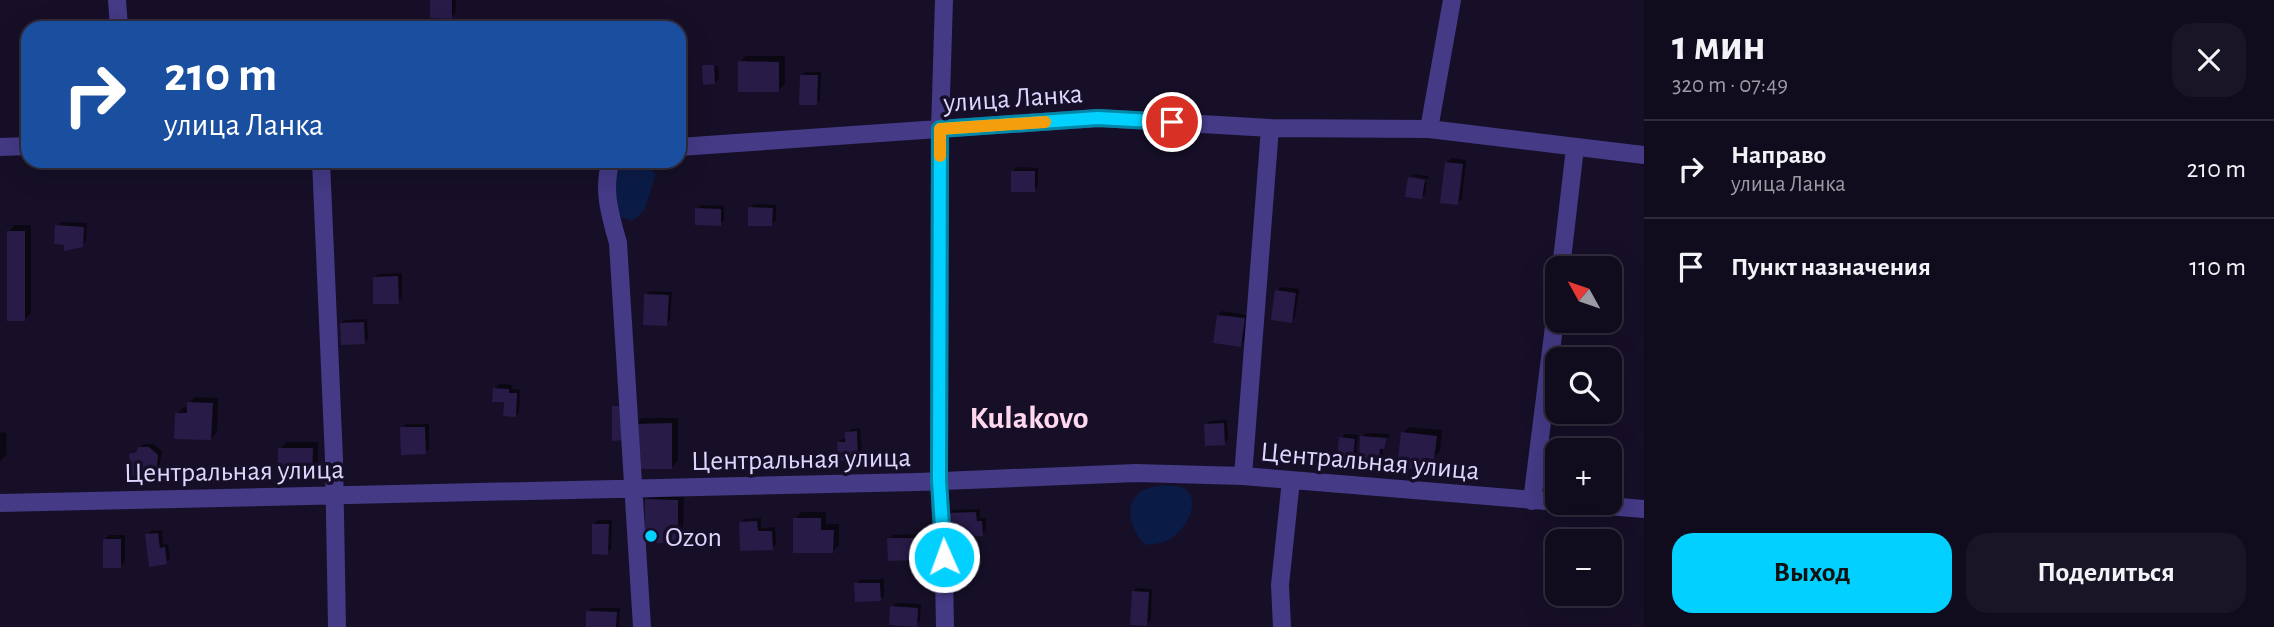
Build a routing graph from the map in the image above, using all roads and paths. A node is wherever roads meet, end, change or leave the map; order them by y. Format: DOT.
graph roads {
  1 [pos="117,0"];
  2 [pos="944,0"];
  3 [pos="1452,0"];
  4 [pos="118,21"];
  5 [pos="1270,128"];
  6 [pos="1429,128"];
  7 [pos="940,129"];
  8 [pos="21,146"];
  9 [pos="0,147"];
  10 [pos="686,147"];
  11 [pos="1575,148"];
  12 [pos="1644,155"];
  13 [pos="321,168"];
  14 [pos="609,168"];
  15 [pos="1562,256"];
  16 [pos="1553,333"];
  17 [pos="1243,476"];
  18 [pos="1291,480"];
  19 [pos="939,481"];
  20 [pos="634,487"];
  21 [pos="334,494"];
  22 [pos="1532,500"];
  23 [pos="0,503"];
  24 [pos="1644,509"];
  25 [pos="337,627"];
  26 [pos="642,627"];
  27 [pos="944,627"];
  28 [pos="1282,627"];
  1 -- 4 [label="street"];
  2 -- 7 [label="street"];
  3 -- 6 [label="street"];
  5 -- 6 [label="street, улица Ланка"];
  5 -- 7 [label="street, улица Ланка"];
  5 -- 17 [label="street"];
  6 -- 11 [label="street, улица Ланка"];
  7 -- 10 [label="street, улица Ланка"];
  7 -- 19 [label="street"];
  8 -- 9 [label="street"];
  11 -- 12 [label="street, улица Ланка"];
  11 -- 15 [label="street"];
  13 -- 21 [label="street"];
  14 -- 20 [label="street"];
  16 -- 22 [label="street"];
  17 -- 18 [label="street, Центральная улица"];
  17 -- 19 [label="street, Центральная улица"];
  18 -- 22 [label="street, Центральная улица"];
  18 -- 28 [label="street"];
  19 -- 20 [label="street, Центральная улица"];
  19 -- 27 [label="street"];
  20 -- 21 [label="street, Центральная улица"];
  20 -- 26 [label="street"];
  21 -- 23 [label="street, Центральная улица"];
  21 -- 25 [label="street"];
  22 -- 24 [label="street, Центральная улица"];
}
